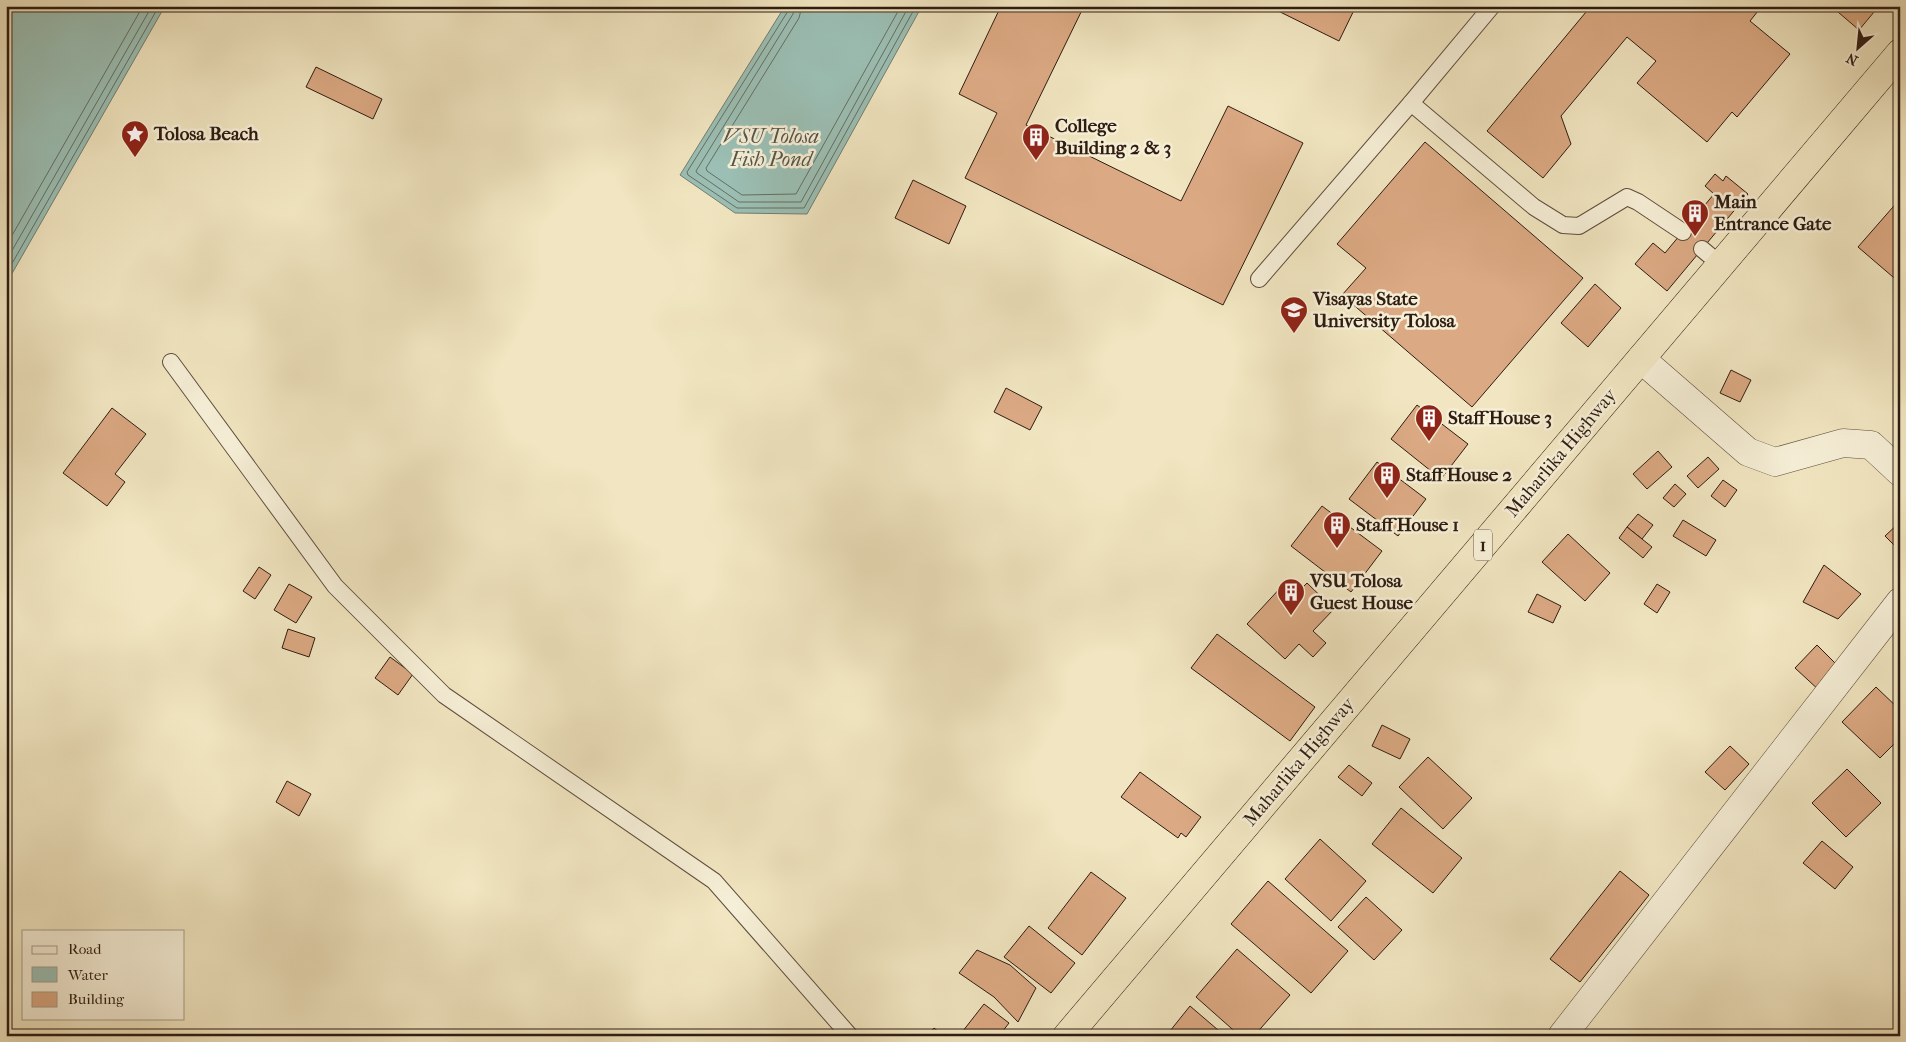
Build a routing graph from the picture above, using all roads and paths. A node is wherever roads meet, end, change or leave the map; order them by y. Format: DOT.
graph roads {
  1 [pos="1492,6"];
  2 [pos="1900,53"];
  3 [pos="1411,103"];
  4 [pos="1683,232"];
  5 [pos="1259,279"];
  6 [pos="1641,360"];
  7 [pos="171,362"];
  8 [pos="1900,472"];
  9 [pos="1900,602"];
  10 [pos="850,1036"];
  11 [pos="1067,1036"];
  12 [pos="1562,1036"];
  1 -- 3 [label="lane"];
  2 -- 6 [label="highway, Maharlika Highway / 1"];
  3 -- 4 [label="lane"];
  3 -- 5 [label="lane"];
  6 -- 8 [label="street"];
  6 -- 11 [label="highway, Maharlika Highway / 1"];
  7 -- 10 [label="lane"];
  9 -- 12 [label="street"];
}
